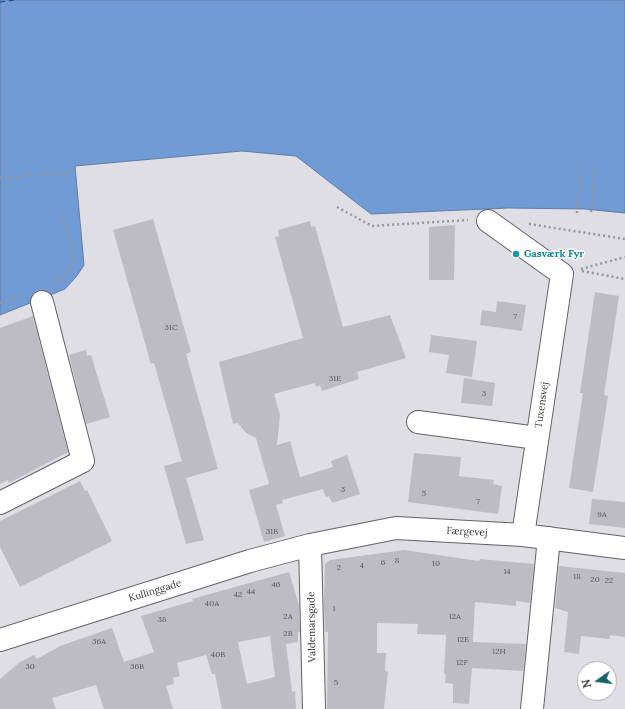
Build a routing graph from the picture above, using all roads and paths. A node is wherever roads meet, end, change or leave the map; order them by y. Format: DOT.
graph roads {
  1 [pos="581,163"];
  2 [pos="596,165"];
  3 [pos="75,172"];
  4 [pos="0,178"];
  5 [pos="592,212"];
  6 [pos="577,213"];
  7 [pos="63,217"];
  8 [pos="488,221"];
  9 [pos="625,257"];
  10 [pos="570,272"];
  11 [pos="625,279"];
  12 [pos="38,293"];
  13 [pos="0,303"];
  14 [pos="418,422"];
  15 [pos="538,438"];
  16 [pos="0,503"];
  17 [pos="523,535"];
  18 [pos="549,538"];
  19 [pos="310,545"];
  20 [pos="625,548"];
  21 [pos="0,640"];
  22 [pos="314,709"];
  23 [pos="532,709"];
  1 -- 6 [label="path"];
  2 -- 5 [label="path"];
  3 -- 4 [label="path"];
  7 -- 12 [label="path"];
  8 -- 10 [label="street"];
  9 -- 10 [label="path"];
  10 -- 11 [label="path"];
  10 -- 15 [label="street, Tuxensvej"];
  12 -- 13 [label="path"];
  12 -- 16 [label="street"];
  14 -- 15 [label="street"];
  15 -- 17 [label="street, Tuxensvej"];
  17 -- 18 [label="street, Færgevej"];
  17 -- 19 [label="street, Færgevej"];
  18 -- 20 [label="street, Færgevej"];
  18 -- 23 [label="street"];
  19 -- 21 [label="street, Kullinggade"];
  19 -- 22 [label="street, Valdemarsgade"];
}
